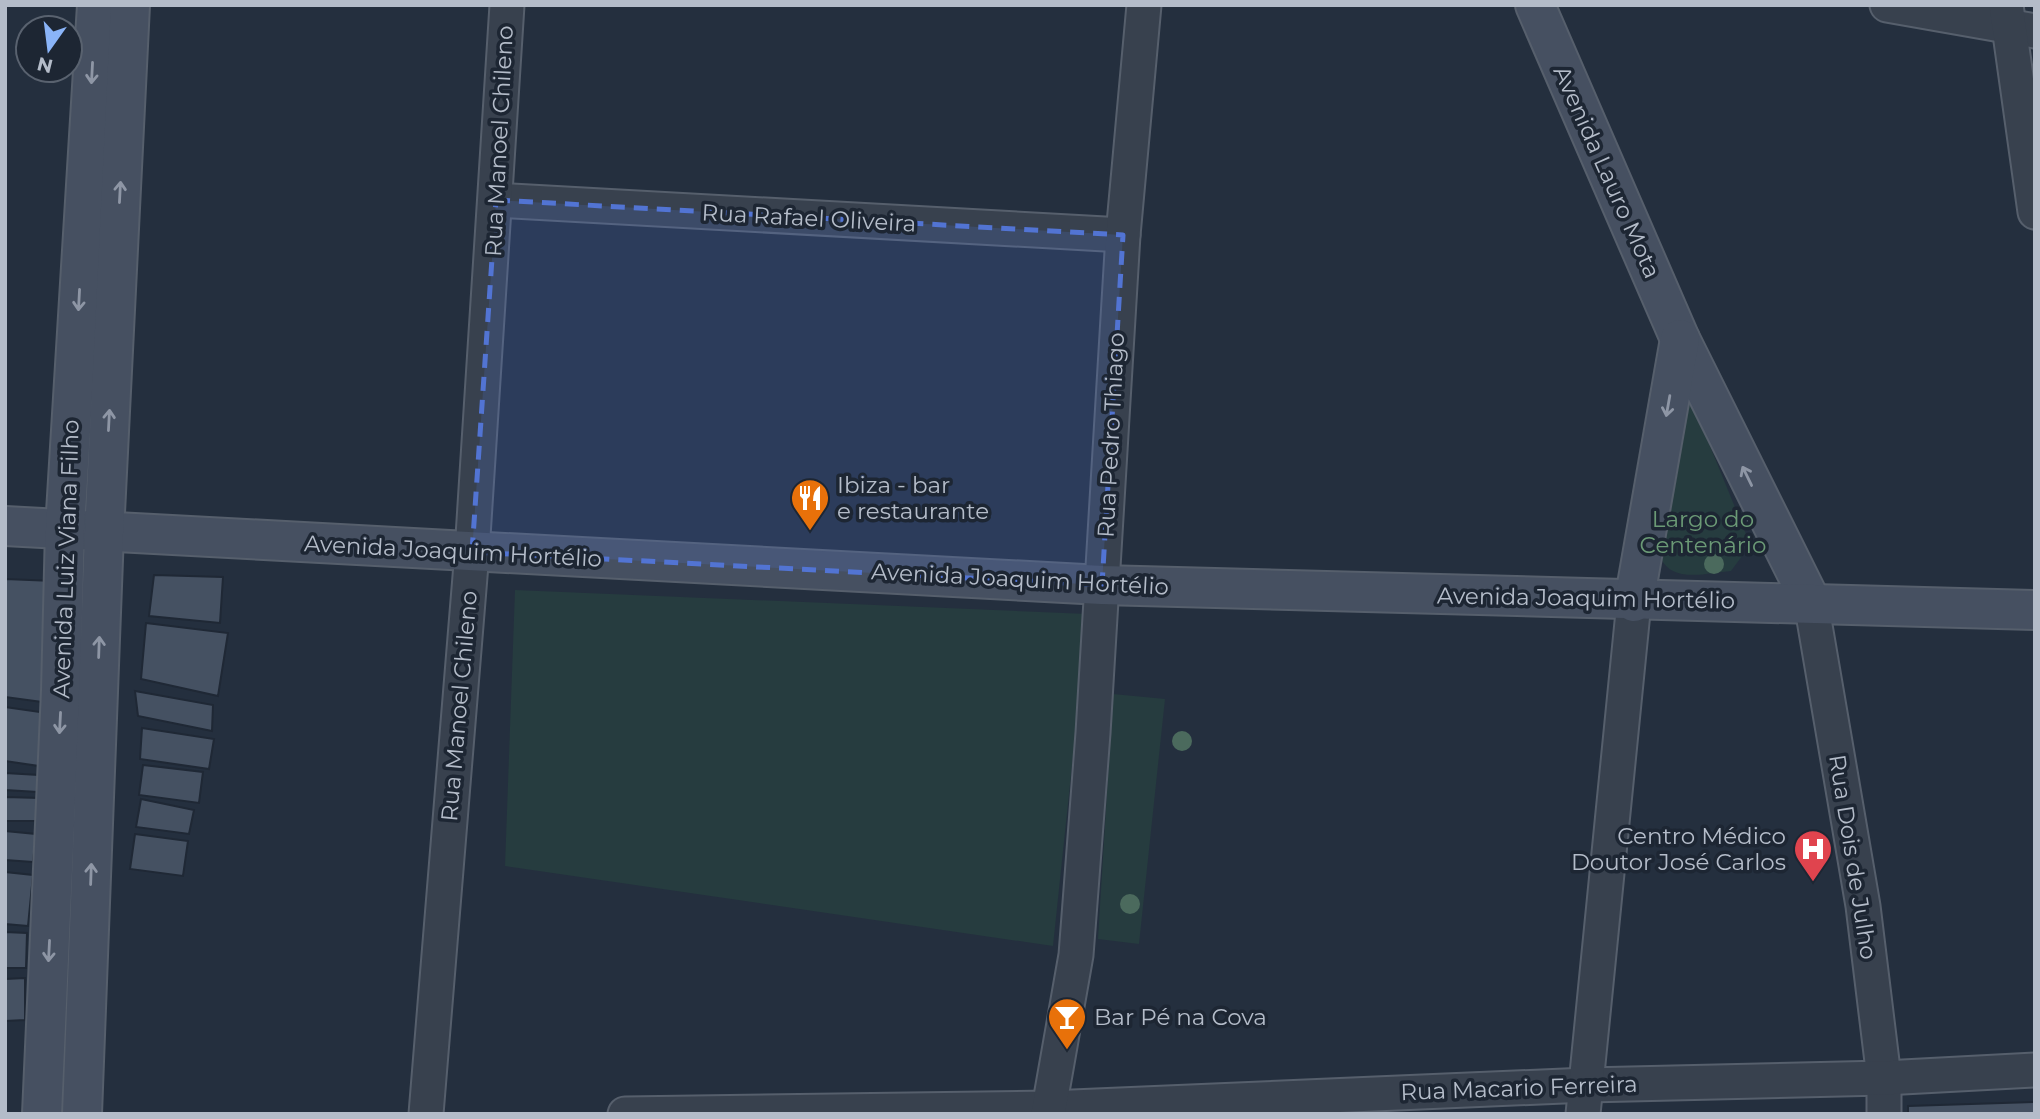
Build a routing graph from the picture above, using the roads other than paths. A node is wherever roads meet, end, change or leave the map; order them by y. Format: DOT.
graph roads {
  1 [pos="97,5"];
  2 [pos="130,5"];
  3 [pos="507,5"];
  4 [pos="1144,5"];
  5 [pos="1535,5"];
  6 [pos="1886,5"];
  7 [pos="2016,21"];
  8 [pos="496,200"];
  9 [pos="2035,212"];
  10 [pos="1123,235"];
  11 [pos="1680,339"];
  12 [pos="5,526"];
  13 [pos="65,528"];
  14 [pos="104,533"];
  15 [pos="472,552"];
  16 [pos="1102,585"];
  17 [pos="1634,601"];
  18 [pos="1811,602"];
  19 [pos="2035,610"];
  20 [pos="45,1050"];
  21 [pos="84,1053"];
  22 [pos="2035,1070"];
  23 [pos="1884,1078"];
  24 [pos="1585,1099"];
  25 [pos="1049,1111"];
  26 [pos="42,1114"];
  27 [pos="82,1114"];
  28 [pos="426,1114"];
  29 [pos="625,1114"];
  30 [pos="1884,1114"];
  1 -- 13 [label="street, Avenida Luiz Viana Filho, one-way"];
  14 -- 2 [label="street, Avenida Luiz Viana Filho, one-way"];
  3 -- 8 [label="street, Rua Manoel Chileno"];
  4 -- 10 [label="street, Rua Pedro Thiago"];
  5 -- 11 [label="street, Avenida Lauro Mota"];
  6 -- 7 [label="street"];
  7 -- 9 [label="street"];
  8 -- 10 [label="street, Rua Rafael Oliveira"];
  8 -- 15 [label="street, Rua Manoel Chileno"];
  10 -- 16 [label="street, Rua Pedro Thiago"];
  11 -- 17 [label="street, one-way"];
  18 -- 11 [label="street, Avenida Lauro Mota, one-way"];
  12 -- 13 [label="street, Avenida Joaquim Hortélio"];
  13 -- 14 [label="street, Avenida Joaquim Hortélio"];
  13 -- 20 [label="street, Avenida Luiz Viana Filho, one-way"];
  14 -- 15 [label="street, Avenida Joaquim Hortélio"];
  21 -- 14 [label="street, Avenida Luiz Viana Filho, one-way"];
  15 -- 16 [label="street, Avenida Joaquim Hortélio"];
  15 -- 28 [label="street, Rua Manoel Chileno"];
  16 -- 17 [label="street, Avenida Joaquim Hortélio"];
  16 -- 25 [label="street, Rua Pedro Thiago"];
  17 -- 18 [label="street, Avenida Joaquim Hortélio"];
  17 -- 24 [label="street"];
  18 -- 19 [label="street, Avenida Joaquim Hortélio"];
  18 -- 23 [label="street, Rua Dois de Julho"];
  20 -- 21 [label="street"];
  20 -- 26 [label="street, Avenida Luiz Viana Filho"];
  21 -- 27 [label="street, Avenida Luiz Viana Filho"];
  22 -- 23 [label="street, Rua Macario Ferreira"];
  23 -- 24 [label="street, Rua Macario Ferreira"];
  23 -- 30 [label="street, Rua Dois de Julho"];
  24 -- 25 [label="street, Rua Macario Ferreira"];
  25 -- 29 [label="street, Rua Macario Ferreira"];
}
